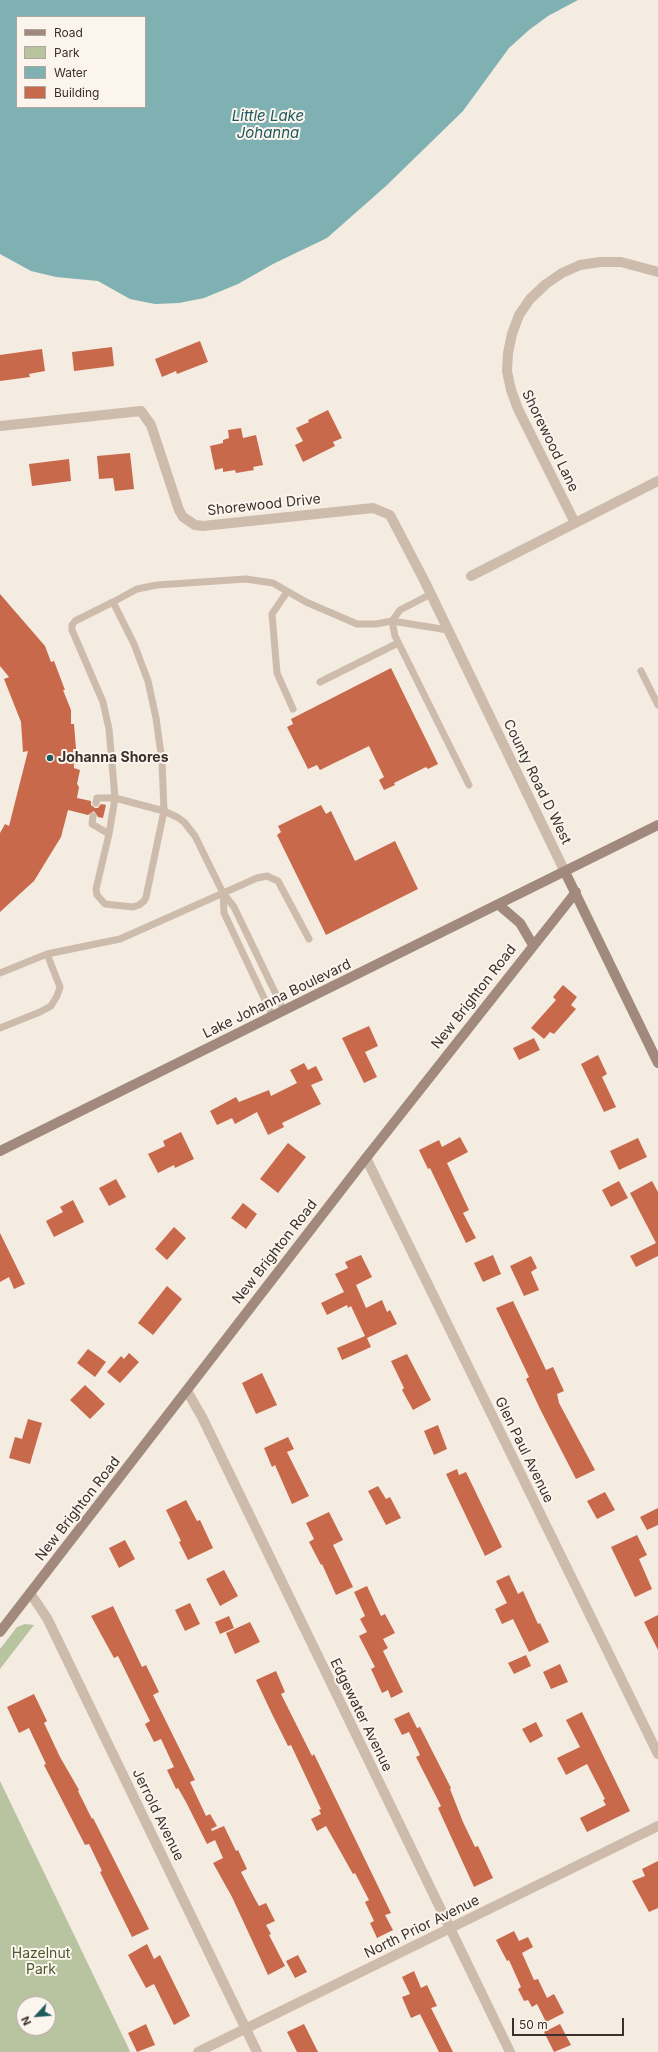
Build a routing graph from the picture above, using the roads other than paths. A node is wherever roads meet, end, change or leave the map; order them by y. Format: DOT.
graph roads {
  1 [pos="658,272"];
  2 [pos="0,426"];
  3 [pos="658,481"];
  4 [pos="390,515"];
  5 [pos="575,523"];
  6 [pos="471,576"];
  7 [pos="287,592"];
  8 [pos="431,594"];
  9 [pos="113,602"];
  10 [pos="392,621"];
  11 [pos="448,630"];
  12 [pos="398,643"];
  13 [pos="641,671"];
  14 [pos="320,682"];
  15 [pos="658,705"];
  16 [pos="292,709"];
  17 [pos="470,785"];
  18 [pos="115,798"];
  19 [pos="96,803"];
  20 [pos="164,811"];
  21 [pos="93,816"];
  22 [pos="658,825"];
  23 [pos="109,834"];
  24 [pos="566,872"];
  25 [pos="576,892"];
  26 [pos="223,893"];
  27 [pos="499,905"];
  28 [pos="309,938"];
  29 [pos="533,945"];
  30 [pos="47,954"];
  31 [pos="0,973"];
  32 [pos="284,1011"];
  33 [pos="273,1017"];
  34 [pos="0,1028"];
  35 [pos="658,1063"];
  36 [pos="0,1151"];
  37 [pos="366,1158"];
  38 [pos="187,1391"];
  39 [pos="30,1593"];
  40 [pos="0,1632"];
  41 [pos="658,1754"];
  42 [pos="658,1826"];
  43 [pos="449,1930"];
  44 [pos="245,2028"];
  45 [pos="198,2052"];
  46 [pos="257,2052"];
  47 [pos="510,2052"];
  1 -- 5 [label="street, Shorewood Lane"];
  2 -- 4 [label="street, Shorewood Drive"];
  3 -- 5 [label="street"];
  4 -- 8 [label="street, County Road D West"];
  5 -- 6 [label="street"];
  7 -- 9 [label="lane"];
  7 -- 10 [label="lane"];
  7 -- 16 [label="lane"];
  8 -- 10 [label="lane"];
  8 -- 11 [label="street, County Road D West"];
  9 -- 18 [label="lane"];
  9 -- 20 [label="lane"];
  10 -- 11 [label="lane"];
  10 -- 12 [label="lane"];
  11 -- 24 [label="street, County Road D West"];
  12 -- 14 [label="lane"];
  12 -- 17 [label="lane"];
  13 -- 15 [label="lane"];
  18 -- 19 [label="lane"];
  18 -- 20 [label="lane"];
  18 -- 23 [label="lane"];
  20 -- 23 [label="lane"];
  20 -- 26 [label="lane"];
  21 -- 23 [label="lane"];
  22 -- 24 [label="street, Lake Johanna Boulevard"];
  24 -- 25 [label="street, County Road D West"];
  24 -- 27 [label="street, Lake Johanna Boulevard"];
  25 -- 29 [label="street, New Brighton Road"];
  25 -- 35 [label="street, County Road D West"];
  26 -- 28 [label="lane"];
  26 -- 30 [label="lane"];
  26 -- 32 [label="lane"];
  26 -- 33 [label="lane"];
  27 -- 29 [label="street"];
  27 -- 32 [label="street, Lake Johanna Boulevard"];
  29 -- 37 [label="street, New Brighton Road"];
  30 -- 31 [label="lane"];
  30 -- 34 [label="lane"];
  32 -- 33 [label="street, Lake Johanna Boulevard"];
  33 -- 36 [label="street, Lake Johanna Boulevard"];
  37 -- 38 [label="street, New Brighton Road"];
  37 -- 41 [label="street, Glen Paul Avenue"];
  38 -- 39 [label="street, New Brighton Road"];
  38 -- 43 [label="street, Edgewater Avenue"];
  39 -- 40 [label="street, New Brighton Road"];
  39 -- 44 [label="street, Jerrold Avenue"];
  42 -- 43 [label="street, North Prior Avenue"];
  43 -- 44 [label="street, North Prior Avenue"];
  43 -- 47 [label="street, Edgewater Avenue"];
  44 -- 45 [label="street, North Prior Avenue"];
  44 -- 46 [label="street, Jerrold Avenue"];
}
